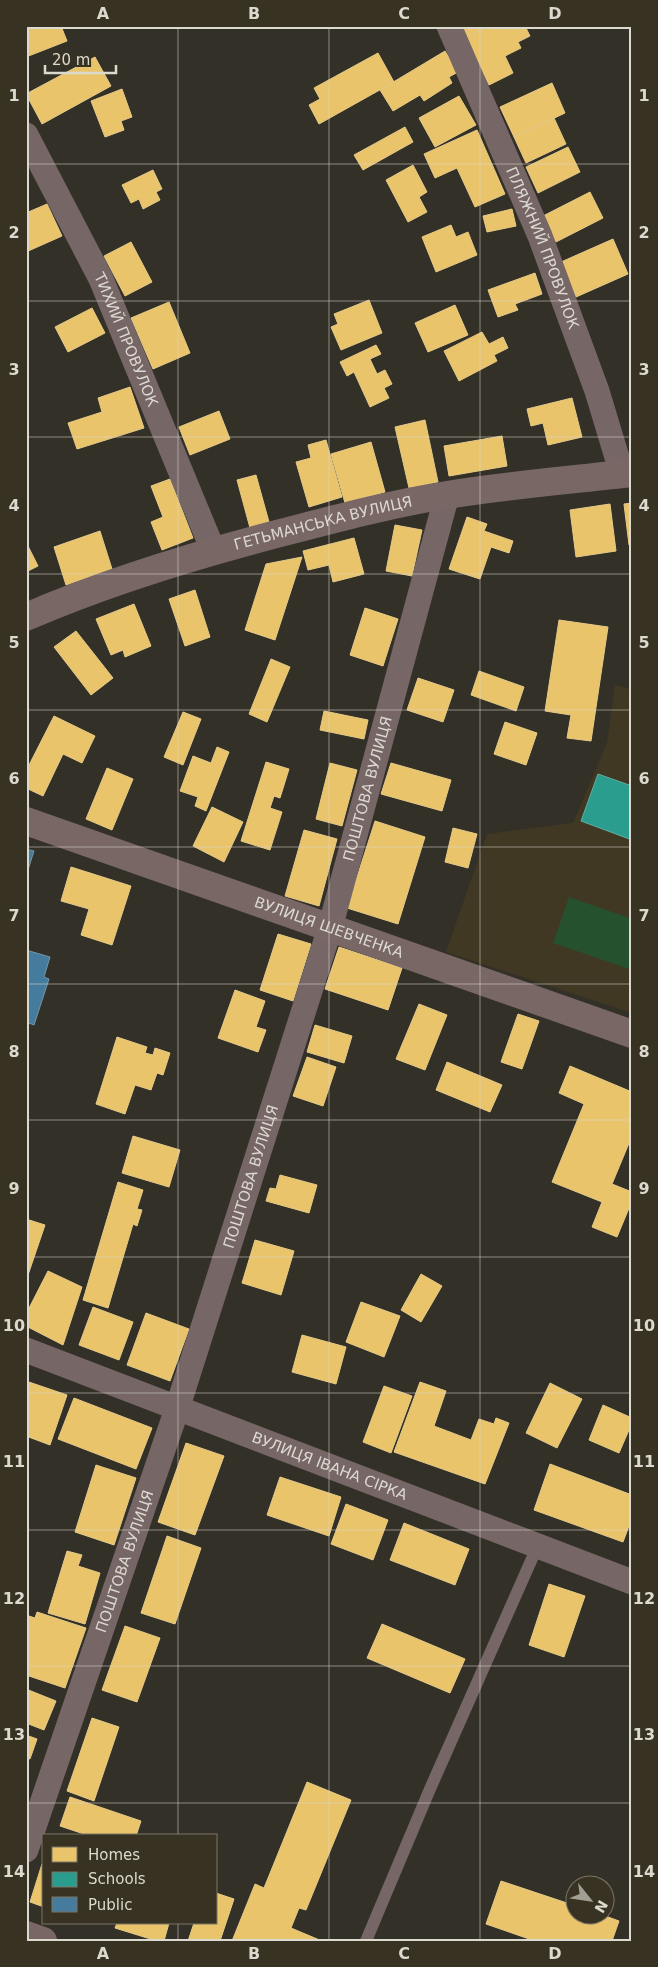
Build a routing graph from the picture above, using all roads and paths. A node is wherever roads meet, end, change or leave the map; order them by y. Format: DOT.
graph roads {
  1 [pos="449,26"];
  2 [pos="26,135"];
  3 [pos="627,474"];
  4 [pos="447,495"];
  5 [pos="213,550"];
  6 [pos="26,617"];
  7 [pos="26,821"];
  8 [pos="330,928"];
  9 [pos="632,1034"];
  10 [pos="26,1350"];
  11 [pos="178,1406"];
  12 [pos="538,1545"];
  13 [pos="632,1582"];
  14 [pos="26,1850"];
  15 [pos="26,1935"];
  16 [pos="43,1941"];
  17 [pos="366,1941"];
  1 -- 3 [label="street, ПЛЯЖНИЙ ПРОВУЛОК"];
  2 -- 5 [label="street, ТИХИЙ ПРОВУЛОК"];
  3 -- 4 [label="street, ГЕТЬМАНСЬКА ВУЛИЦЯ"];
  4 -- 5 [label="street, ГЕТЬМАНСЬКА ВУЛИЦЯ"];
  4 -- 8 [label="street, ПОШТОВА ВУЛИЦЯ"];
  5 -- 6 [label="street, ГЕТЬМАНСЬКА ВУЛИЦЯ"];
  7 -- 8 [label="street, ВУЛИЦЯ ШЕВЧЕНКА"];
  8 -- 9 [label="street, ВУЛИЦЯ ШЕВЧЕНКА"];
  8 -- 11 [label="street, ПОШТОВА ВУЛИЦЯ"];
  10 -- 11 [label="street, ВУЛИЦЯ ІВАНА СІРКА"];
  11 -- 12 [label="street, ВУЛИЦЯ ІВАНА СІРКА"];
  11 -- 14 [label="street, ПОШТОВА ВУЛИЦЯ"];
  12 -- 13 [label="street, ВУЛИЦЯ ІВАНА СІРКА"];
  12 -- 17 [label="lane"];
  15 -- 16 [label="street"];
}
